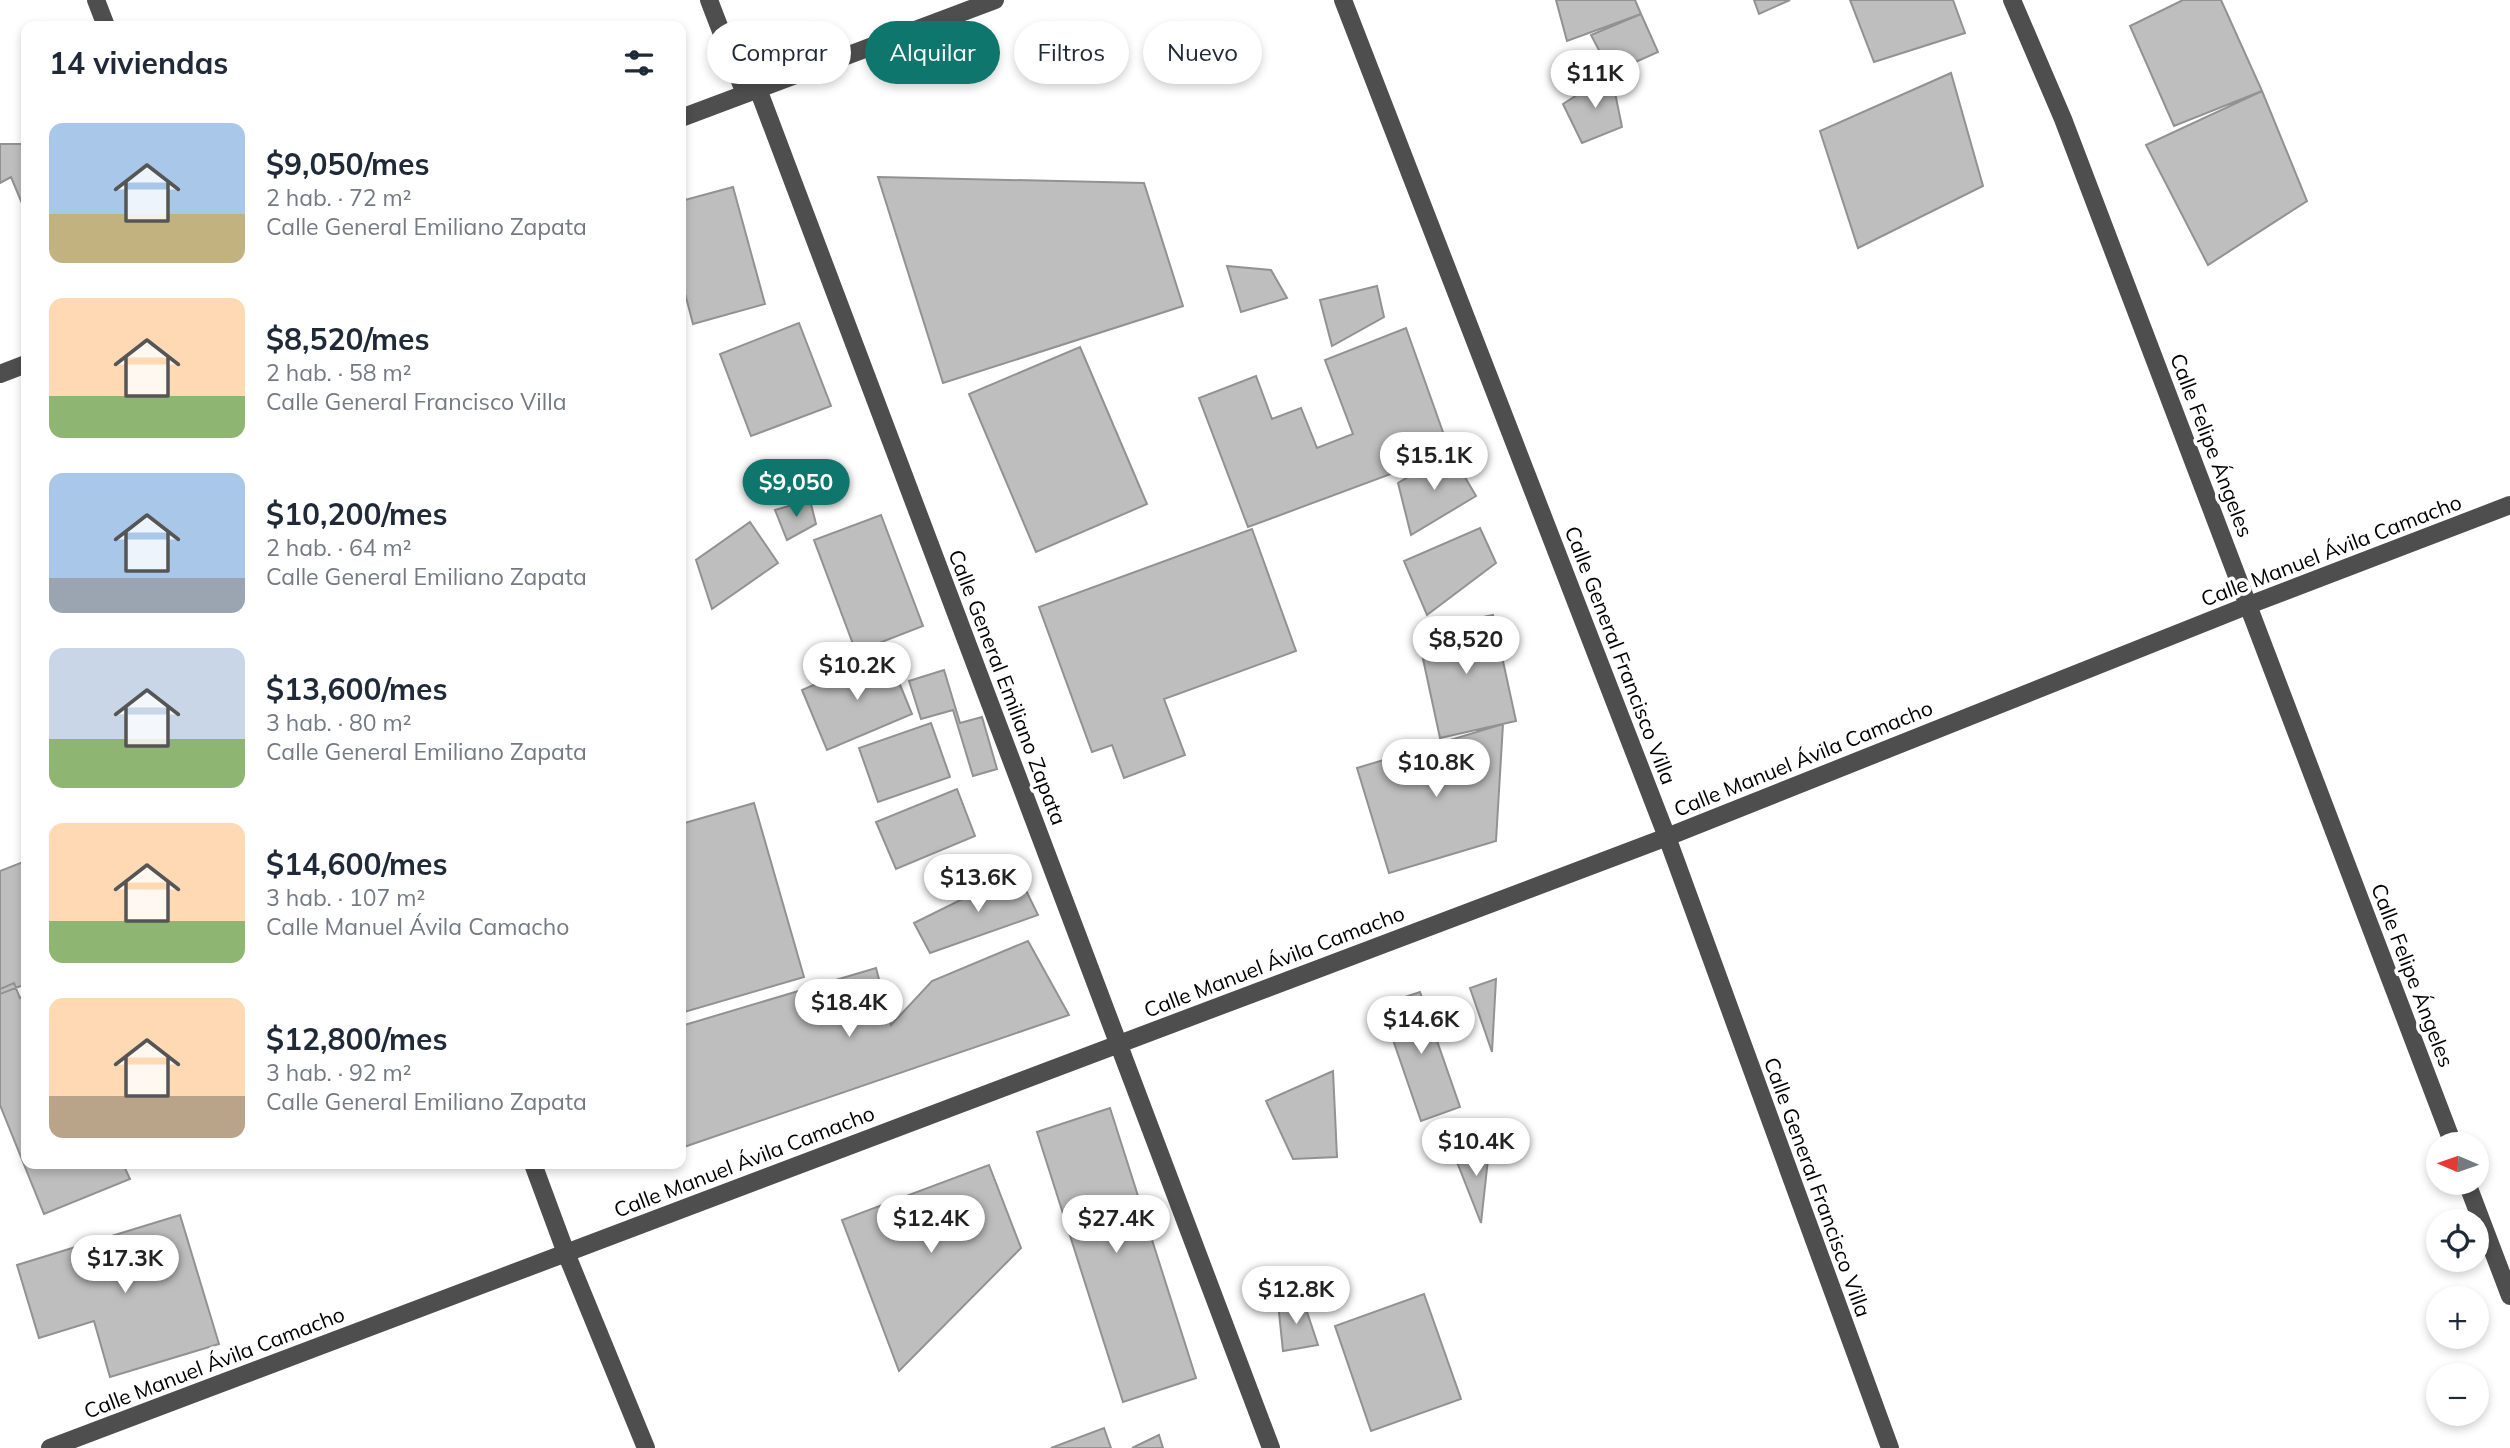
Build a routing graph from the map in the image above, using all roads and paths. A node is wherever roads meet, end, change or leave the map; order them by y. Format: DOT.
graph roads {
  1 [pos="96,0"];
  2 [pos="709,0"];
  3 [pos="995,0"];
  4 [pos="1343,0"];
  5 [pos="2012,0"];
  6 [pos="104,21"];
  7 [pos="745,94"];
  8 [pos="686,116"];
  9 [pos="21,366"];
  10 [pos="0,374"];
  11 [pos="2510,505"];
  12 [pos="2249,605"];
  13 [pos="1667,837"];
  14 [pos="1118,1044"];
  15 [pos="2448,1132"];
  16 [pos="535,1169"];
  17 [pos="2472,1195"];
  18 [pos="566,1253"];
  19 [pos="2510,1296"];
  20 [pos="50,1448"];
  21 [pos="646,1448"];
  22 [pos="1271,1448"];
  23 [pos="1890,1448"];
  1 -- 6 [label="street"];
  2 -- 7 [label="street"];
  3 -- 7 [label="street"];
  4 -- 13 [label="street, Calle General Francisco Villa"];
  5 -- 12 [label="street, Calle Felipe Ángeles"];
  7 -- 8 [label="street"];
  7 -- 14 [label="street, Calle General Emiliano Zapata"];
  9 -- 10 [label="street"];
  11 -- 12 [label="street, Calle Manuel Ávila Camacho"];
  12 -- 13 [label="street, Calle Manuel Ávila Camacho"];
  12 -- 15 [label="street, Calle Felipe Ángeles"];
  13 -- 14 [label="street, Calle Manuel Ávila Camacho"];
  13 -- 23 [label="street, Calle General Francisco Villa"];
  14 -- 18 [label="street, Calle Manuel Ávila Camacho"];
  14 -- 22 [label="street, Calle General Emiliano Zapata"];
  16 -- 18 [label="street"];
  17 -- 19 [label="street"];
  18 -- 20 [label="street, Calle Manuel Ávila Camacho"];
  18 -- 21 [label="street"];
}
